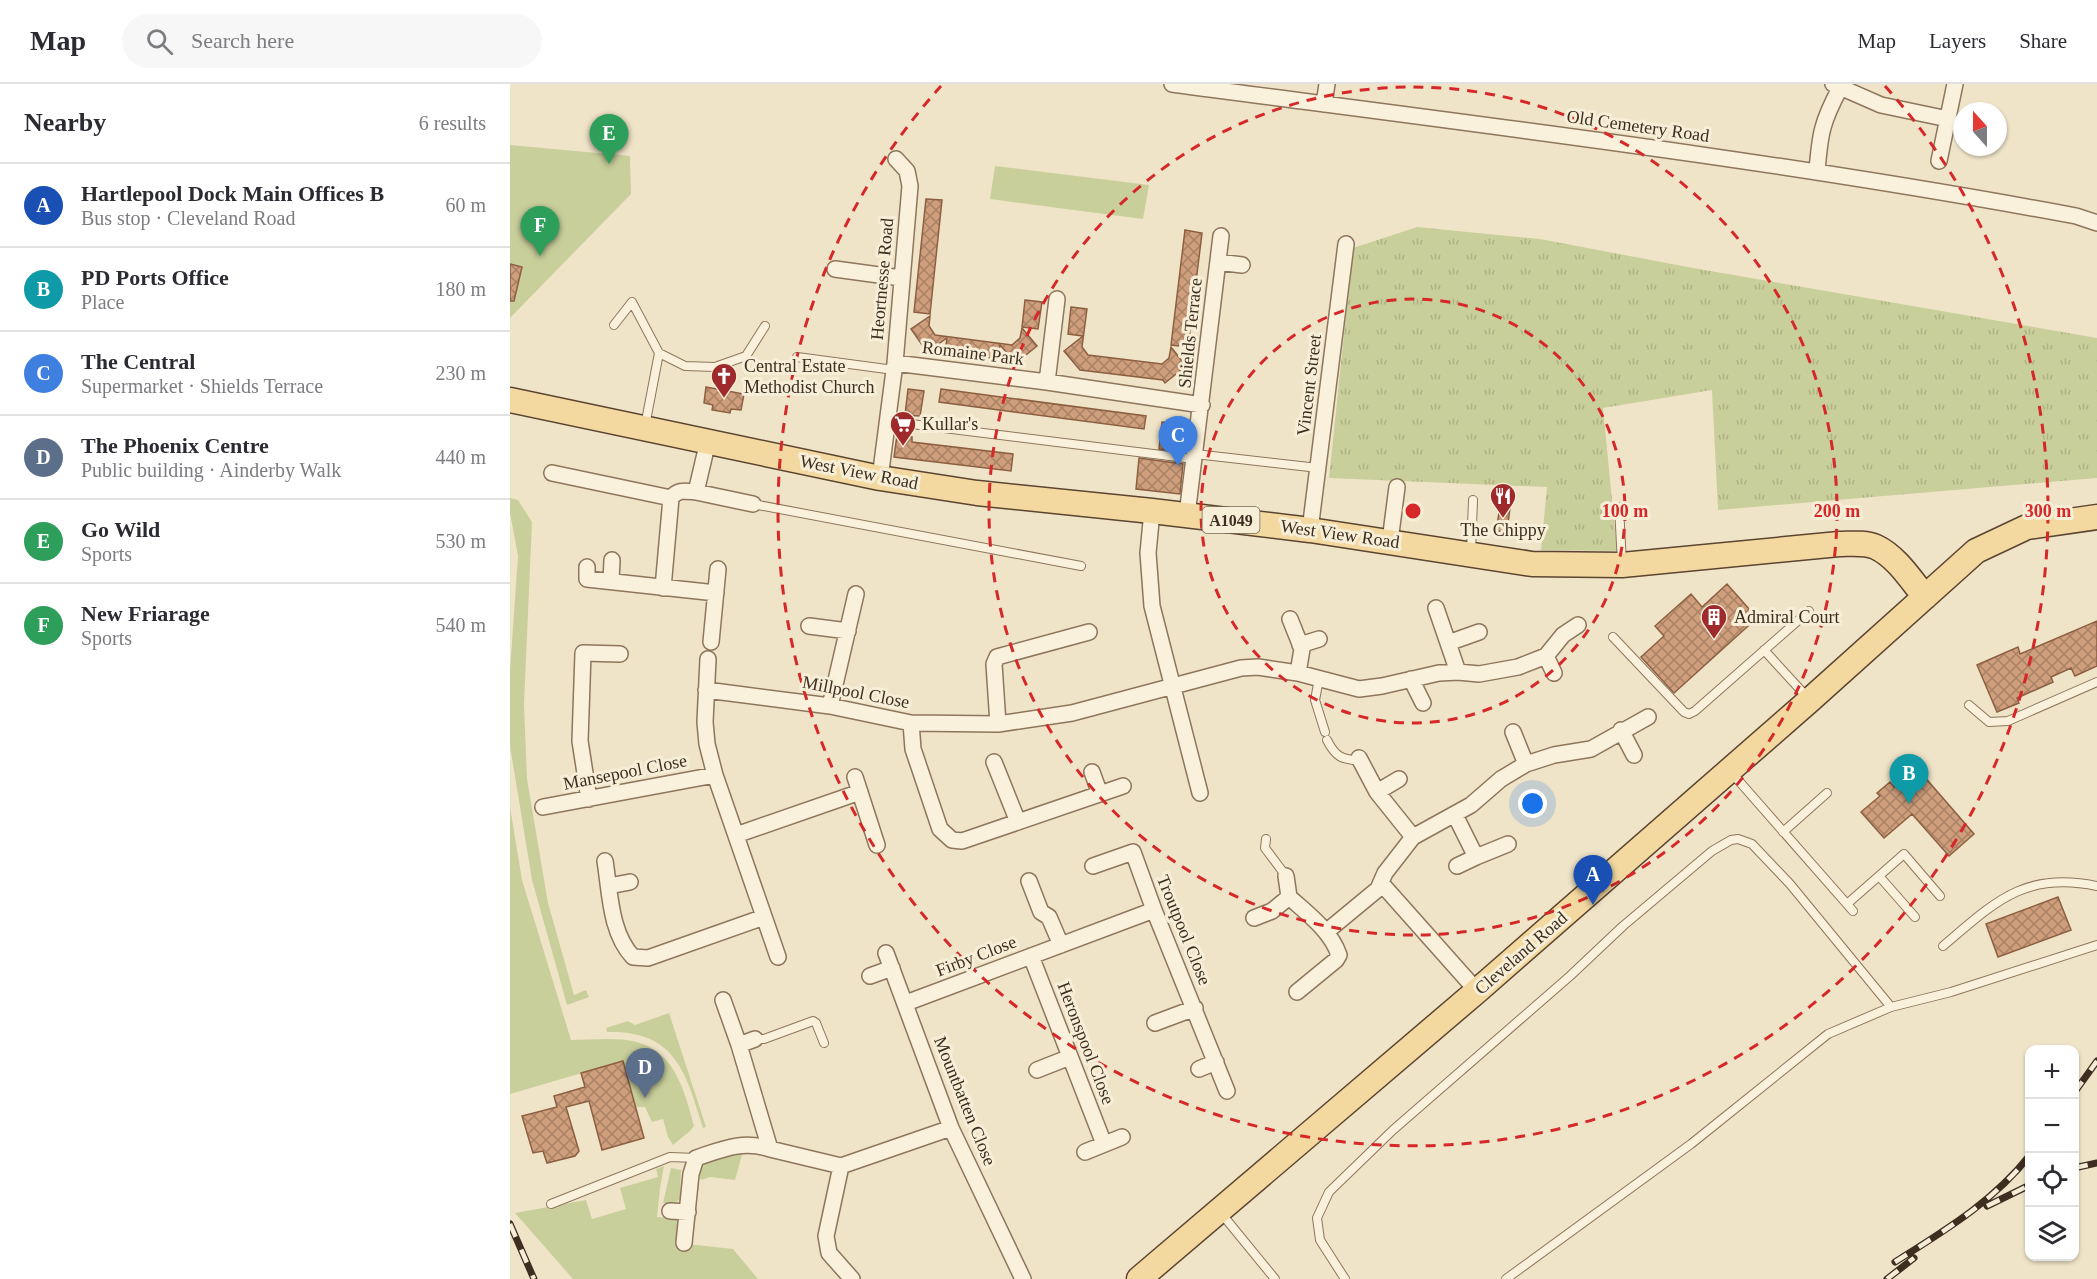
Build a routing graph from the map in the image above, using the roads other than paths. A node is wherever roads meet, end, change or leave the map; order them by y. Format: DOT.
graph roads {
  1 [pos="1172,84"];
  2 [pos="1327,84"];
  3 [pos="1955,84"];
  4 [pos="1837,86"];
  5 [pos="1324,104"];
  6 [pos="1948,119"];
  7 [pos="896,159"];
  8 [pos="1939,161"];
  9 [pos="1817,171"];
  10 [pos="2097,223"];
  11 [pos="1221,236"];
  12 [pos="1346,244"];
  13 [pos="1218,262"];
  14 [pos="1242,265"];
  15 [pos="835,269"];
  16 [pos="901,278"];
  17 [pos="1057,299"];
  18 [pos="614,325"];
  19 [pos="765,327"];
  20 [pos="659,353"];
  21 [pos="797,357"];
  22 [pos="894,367"];
  23 [pos="1047,382"];
  24 [pos="510,400"];
  25 [pos="1202,405"];
  26 [pos="887,421"];
  27 [pos="645,428"];
  28 [pos="708,441"];
  29 [pos="1195,457"];
  30 [pos="1318,468"];
  31 [pos="552,473"];
  32 [pos="880,478"];
  33 [pos="1397,487"];
  34 [pos="696,492"];
  35 [pos="671,498"];
  36 [pos="1473,500"];
  37 [pos="753,504"];
  38 [pos="1619,507"];
  39 [pos="1152,510"];
  40 [pos="1187,515"];
  41 [pos="2097,517"];
  42 [pos="1310,530"];
  43 [pos="1390,541"];
  44 [pos="1471,555"];
  45 [pos="612,560"];
  46 [pos="1622,565"];
  47 [pos="587,567"];
  48 [pos="1081,567"];
  49 [pos="718,568"];
  50 [pos="610,581"];
  51 [pos="663,588"];
  52 [pos="716,593"];
  53 [pos="856,594"];
  54 [pos="1925,597"];
  55 [pos="1436,608"];
  56 [pos="1809,611"];
  57 [pos="1290,619"];
  58 [pos="1578,625"];
  59 [pos="809,626"];
  60 [pos="848,630"];
  61 [pos="1089,632"];
  62 [pos="1479,632"];
  63 [pos="1613,637"];
  64 [pos="1319,639"];
  65 [pos="711,642"];
  66 [pos="1448,643"];
  67 [pos="1300,645"];
  68 [pos="1764,650"];
  69 [pos="620,654"];
  70 [pos="1546,656"];
  71 [pos="708,659"];
  72 [pos="1458,672"];
  73 [pos="1298,674"];
  74 [pos="1554,674"];
  75 [pos="1319,679"];
  76 [pos="1412,679"];
  77 [pos="2097,682"];
  78 [pos="1172,685"];
  79 [pos="706,690"];
  80 [pos="1810,700"];
  81 [pos="1423,703"];
  82 [pos="1969,705"];
  83 [pos="830,706"];
  84 [pos="1647,717"];
  85 [pos="911,723"];
  86 [pos="998,724"];
  87 [pos="1621,730"];
  88 [pos="1325,732"];
  89 [pos="1513,732"];
  90 [pos="1328,741"];
  91 [pos="1634,755"];
  92 [pos="1360,760"];
  93 [pos="994,762"];
  94 [pos="1526,764"];
  95 [pos="1729,771"];
  96 [pos="1092,772"];
  97 [pos="715,775"];
  98 [pos="1399,779"];
  99 [pos="1123,786"];
  100 [pos="1377,792"];
  101 [pos="1827,792"];
  102 [pos="1200,793"];
  103 [pos="1100,794"];
  104 [pos="589,799"];
  105 [pos="543,807"];
  106 [pos="1455,815"];
  107 [pos="1017,822"];
  108 [pos="1783,832"];
  109 [pos="736,835"];
  110 [pos="1413,837"];
  111 [pos="1266,839"];
  112 [pos="1508,844"];
  113 [pos="877,845"];
  114 [pos="1476,858"];
  115 [pos="604,861"];
  116 [pos="1093,866"];
  117 [pos="1457,866"];
  118 [pos="1286,876"];
  119 [pos="1879,876"];
  120 [pos="1029,881"];
  121 [pos="630,882"];
  122 [pos="1381,883"];
  123 [pos="609,886"];
  124 [pos="2097,886"];
  125 [pos="1940,896"];
  126 [pos="1289,897"];
  127 [pos="1154,910"];
  128 [pos="1915,916"];
  129 [pos="764,917"];
  130 [pos="1254,918"];
  131 [pos="1326,932"];
  132 [pos="1060,945"];
  133 [pos="2097,945"];
  134 [pos="1943,946"];
  135 [pos="886,953"];
  136 [pos="1031,956"];
  137 [pos="778,957"];
  138 [pos="892,968"];
  139 [pos="870,976"];
  140 [pos="1477,991"];
  141 [pos="1298,992"];
  142 [pos="723,1000"];
  143 [pos="906,1003"];
  144 [pos="1891,1007"];
  145 [pos="1195,1008"];
  146 [pos="1155,1023"];
  147 [pos="755,1039"];
  148 [pos="824,1043"];
  149 [pos="739,1045"];
  150 [pos="1070,1057"];
  151 [pos="1216,1062"];
  152 [pos="1199,1069"];
  153 [pos="1037,1070"];
  154 [pos="1227,1090"];
  155 [pos="951,1128"];
  156 [pos="1122,1137"];
  157 [pos="1104,1144"];
  158 [pos="770,1149"];
  159 [pos="1085,1152"];
  160 [pos="696,1158"];
  161 [pos="841,1167"];
  162 [pos="551,1204"];
  163 [pos="670,1211"];
  164 [pos="688,1212"];
  165 [pos="1220,1212"];
  166 [pos="684,1243"];
  167 [pos="852,1279"];
  168 [pos="1023,1279"];
  169 [pos="1139,1279"];
  170 [pos="1275,1279"];
  171 [pos="1345,1279"];
  172 [pos="1506,1279"];
  1 -- 5 [label="street, Old Cemetery Road"];
  2 -- 5 [label="street"];
  3 -- 6 [label="street"];
  4 -- 6 [label="street"];
  4 -- 9 [label="street"];
  5 -- 9 [label="street, Old Cemetery Road"];
  6 -- 8 [label="street"];
  7 -- 16 [label="street, Heortnesse Road"];
  9 -- 10 [label="street, Old Cemetery Road"];
  11 -- 13 [label="street, Shields Terrace"];
  12 -- 30 [label="street, Vincent Street"];
  13 -- 14 [label="street, Shields Terrace"];
  13 -- 25 [label="street, Shields Terrace"];
  15 -- 16 [label="street"];
  16 -- 22 [label="street, Heortnesse Road"];
  17 -- 23 [label="street, Romaine Park"];
  18 -- 20 [label="lane"];
  19 -- 20 [label="lane"];
  20 -- 27 [label="lane"];
  21 -- 22 [label="lane"];
  22 -- 23 [label="street, Romaine Park"];
  22 -- 26 [label="street, Heortnesse Road"];
  23 -- 25 [label="street, Romaine Park"];
  24 -- 27 [label="main road, West View Road / A1049"];
  25 -- 29 [label="street, Shields Terrace"];
  26 -- 29 [label="lane"];
  26 -- 32 [label="street, Heortnesse Road"];
  27 -- 28 [label="main road, West View Road / A1049"];
  28 -- 32 [label="main road, West View Road / A1049"];
  28 -- 34 [label="street"];
  29 -- 30 [label="lane"];
  29 -- 40 [label="street, Shields Terrace"];
  30 -- 42 [label="street, Vincent Street"];
  31 -- 35 [label="street"];
  32 -- 39 [label="main road, West View Road / A1049"];
  33 -- 43 [label="street"];
  34 -- 35 [label="street"];
  34 -- 37 [label="street"];
  35 -- 51 [label="street"];
  36 -- 44 [label="lane"];
  37 -- 48 [label="lane"];
  38 -- 46 [label="lane"];
  39 -- 40 [label="main road, West View Road / A1049"];
  39 -- 78 [label="street"];
  40 -- 42 [label="main road, West View Road / A1049"];
  41 -- 54 [label="main road"];
  42 -- 43 [label="main road, West View Road / A1049"];
  43 -- 44 [label="main road, West View Road / A1049"];
  44 -- 46 [label="main road, West View Road / A1049"];
  45 -- 50 [label="street"];
  46 -- 54 [label="main road, West View Road / A1049"];
  47 -- 50 [label="street"];
  49 -- 52 [label="street"];
  50 -- 51 [label="street"];
  51 -- 52 [label="street"];
  52 -- 65 [label="street"];
  53 -- 60 [label="street"];
  54 -- 80 [label="main road, Cleveland Road"];
  55 -- 66 [label="street"];
  56 -- 68 [label="lane"];
  57 -- 67 [label="street"];
  58 -- 70 [label="street"];
  59 -- 60 [label="street"];
  60 -- 83 [label="street"];
  61 -- 86 [label="street"];
  62 -- 66 [label="street"];
  63 -- 68 [label="lane"];
  64 -- 67 [label="street"];
  66 -- 72 [label="street"];
  67 -- 73 [label="street"];
  68 -- 80 [label="lane"];
  69 -- 104 [label="street"];
  70 -- 72 [label="street, Millpool Close"];
  70 -- 74 [label="street"];
  71 -- 79 [label="street"];
  72 -- 76 [label="street, Millpool Close"];
  73 -- 75 [label="street, Millpool Close"];
  73 -- 78 [label="street, Millpool Close"];
  75 -- 76 [label="street, Millpool Close"];
  75 -- 88 [label="lane"];
  76 -- 81 [label="street"];
  77 -- 82 [label="lane"];
  78 -- 86 [label="street, Millpool Close"];
  78 -- 102 [label="street"];
  79 -- 83 [label="street, Millpool Close"];
  79 -- 97 [label="street"];
  80 -- 95 [label="main road, Cleveland Road"];
  83 -- 85 [label="street, Millpool Close"];
  84 -- 87 [label="street"];
  85 -- 86 [label="street, Millpool Close"];
  85 -- 107 [label="street"];
  87 -- 91 [label="street"];
  87 -- 94 [label="street"];
  89 -- 94 [label="street"];
  90 -- 92 [label="lane"];
  92 -- 100 [label="street"];
  93 -- 107 [label="street"];
  94 -- 106 [label="street"];
  95 -- 108 [label="lane"];
  95 -- 140 [label="main road, Cleveland Road"];
  96 -- 103 [label="street"];
  97 -- 104 [label="street, Mansepool Close"];
  97 -- 109 [label="street"];
  98 -- 100 [label="street"];
  99 -- 103 [label="street"];
  100 -- 110 [label="street"];
  101 -- 108 [label="lane"];
  103 -- 107 [label="street"];
  104 -- 105 [label="street, Mansepool Close"];
  106 -- 110 [label="street"];
  106 -- 114 [label="street"];
  108 -- 119 [label="lane"];
  109 -- 113 [label="street"];
  109 -- 129 [label="street"];
  110 -- 122 [label="street"];
  111 -- 118 [label="lane"];
  112 -- 114 [label="street"];
  114 -- 117 [label="street"];
  115 -- 123 [label="street"];
  116 -- 127 [label="street, Troutpool Close"];
  118 -- 126 [label="street"];
  119 -- 125 [label="lane"];
  119 -- 128 [label="lane"];
  120 -- 132 [label="street"];
  121 -- 123 [label="street"];
  122 -- 131 [label="street"];
  122 -- 140 [label="street"];
  123 -- 129 [label="street"];
  124 -- 134 [label="lane"];
  126 -- 130 [label="street"];
  126 -- 131 [label="street"];
  127 -- 132 [label="street, Firby Close"];
  127 -- 145 [label="street, Troutpool Close"];
  129 -- 137 [label="street"];
  131 -- 141 [label="street"];
  132 -- 136 [label="street, Firby Close"];
  133 -- 144 [label="lane"];
  135 -- 138 [label="street, Mountbatten Close"];
  136 -- 143 [label="street, Firby Close"];
  136 -- 150 [label="street, Heronspool Close"];
  138 -- 139 [label="street"];
  138 -- 143 [label="street, Mountbatten Close"];
  140 -- 165 [label="main road, Cleveland Road"];
  142 -- 149 [label="street"];
  143 -- 155 [label="street, Mountbatten Close"];
  144 -- 171 [label="lane"];
  144 -- 172 [label="lane"];
  145 -- 146 [label="street"];
  145 -- 151 [label="street, Troutpool Close"];
  147 -- 148 [label="lane"];
  147 -- 149 [label="street"];
  149 -- 158 [label="street"];
  150 -- 153 [label="street"];
  150 -- 157 [label="street, Heronspool Close"];
  151 -- 152 [label="street"];
  151 -- 154 [label="street, Troutpool Close"];
  155 -- 161 [label="street"];
  155 -- 168 [label="street, Mountbatten Close"];
  156 -- 157 [label="street"];
  157 -- 159 [label="street"];
  158 -- 160 [label="street"];
  158 -- 161 [label="street"];
  160 -- 162 [label="lane"];
  160 -- 164 [label="street"];
  161 -- 167 [label="street"];
  163 -- 164 [label="street"];
  164 -- 166 [label="street"];
  165 -- 169 [label="main road, Cleveland Road"];
  165 -- 170 [label="lane"];
}
